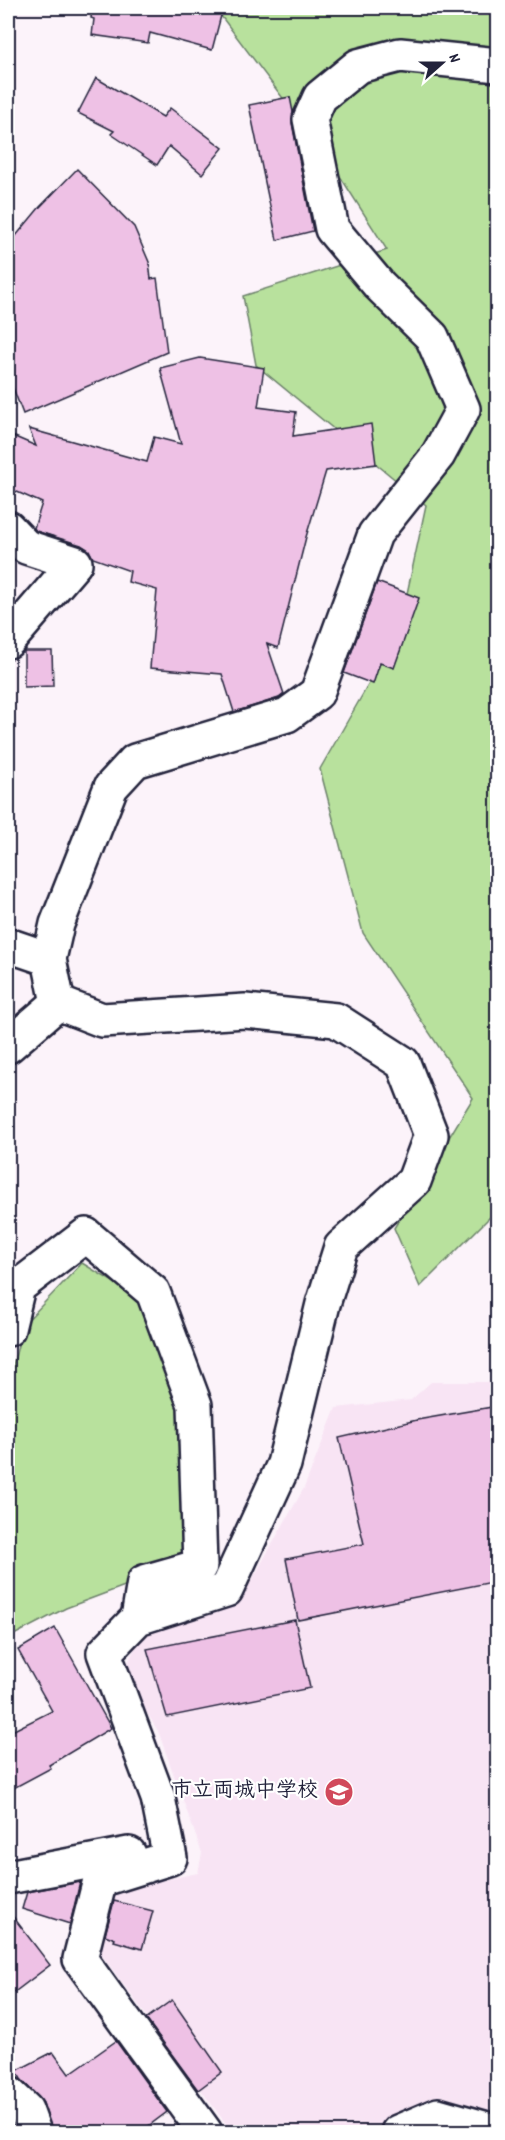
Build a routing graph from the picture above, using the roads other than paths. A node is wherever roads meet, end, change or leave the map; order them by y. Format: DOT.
graph roads {
  1 [pos="498,65"];
  2 [pos="8,528"];
  3 [pos="8,641"];
  4 [pos="8,945"];
  5 [pos="49,959"];
  6 [pos="58,1003"];
  7 [pos="8,1046"];
  8 [pos="8,1329"];
  9 [pos="138,1618"];
  10 [pos="167,1844"];
  11 [pos="8,1877"];
  12 [pos="8,2093"];
  13 [pos="498,2132"];
  14 [pos="34,2133"];
  15 [pos="205,2133"];
  16 [pos="398,2133"];
  1 -- 5 [label="street"];
  2 -- 3 [label="street"];
  4 -- 5 [label="street"];
  5 -- 6 [label="street"];
  6 -- 7 [label="street"];
  6 -- 9 [label="street"];
  8 -- 9 [label="street"];
  9 -- 10 [label="street"];
  10 -- 11 [label="street"];
  10 -- 15 [label="street"];
  12 -- 14 [label="street"];
  13 -- 16 [label="street"];
}
